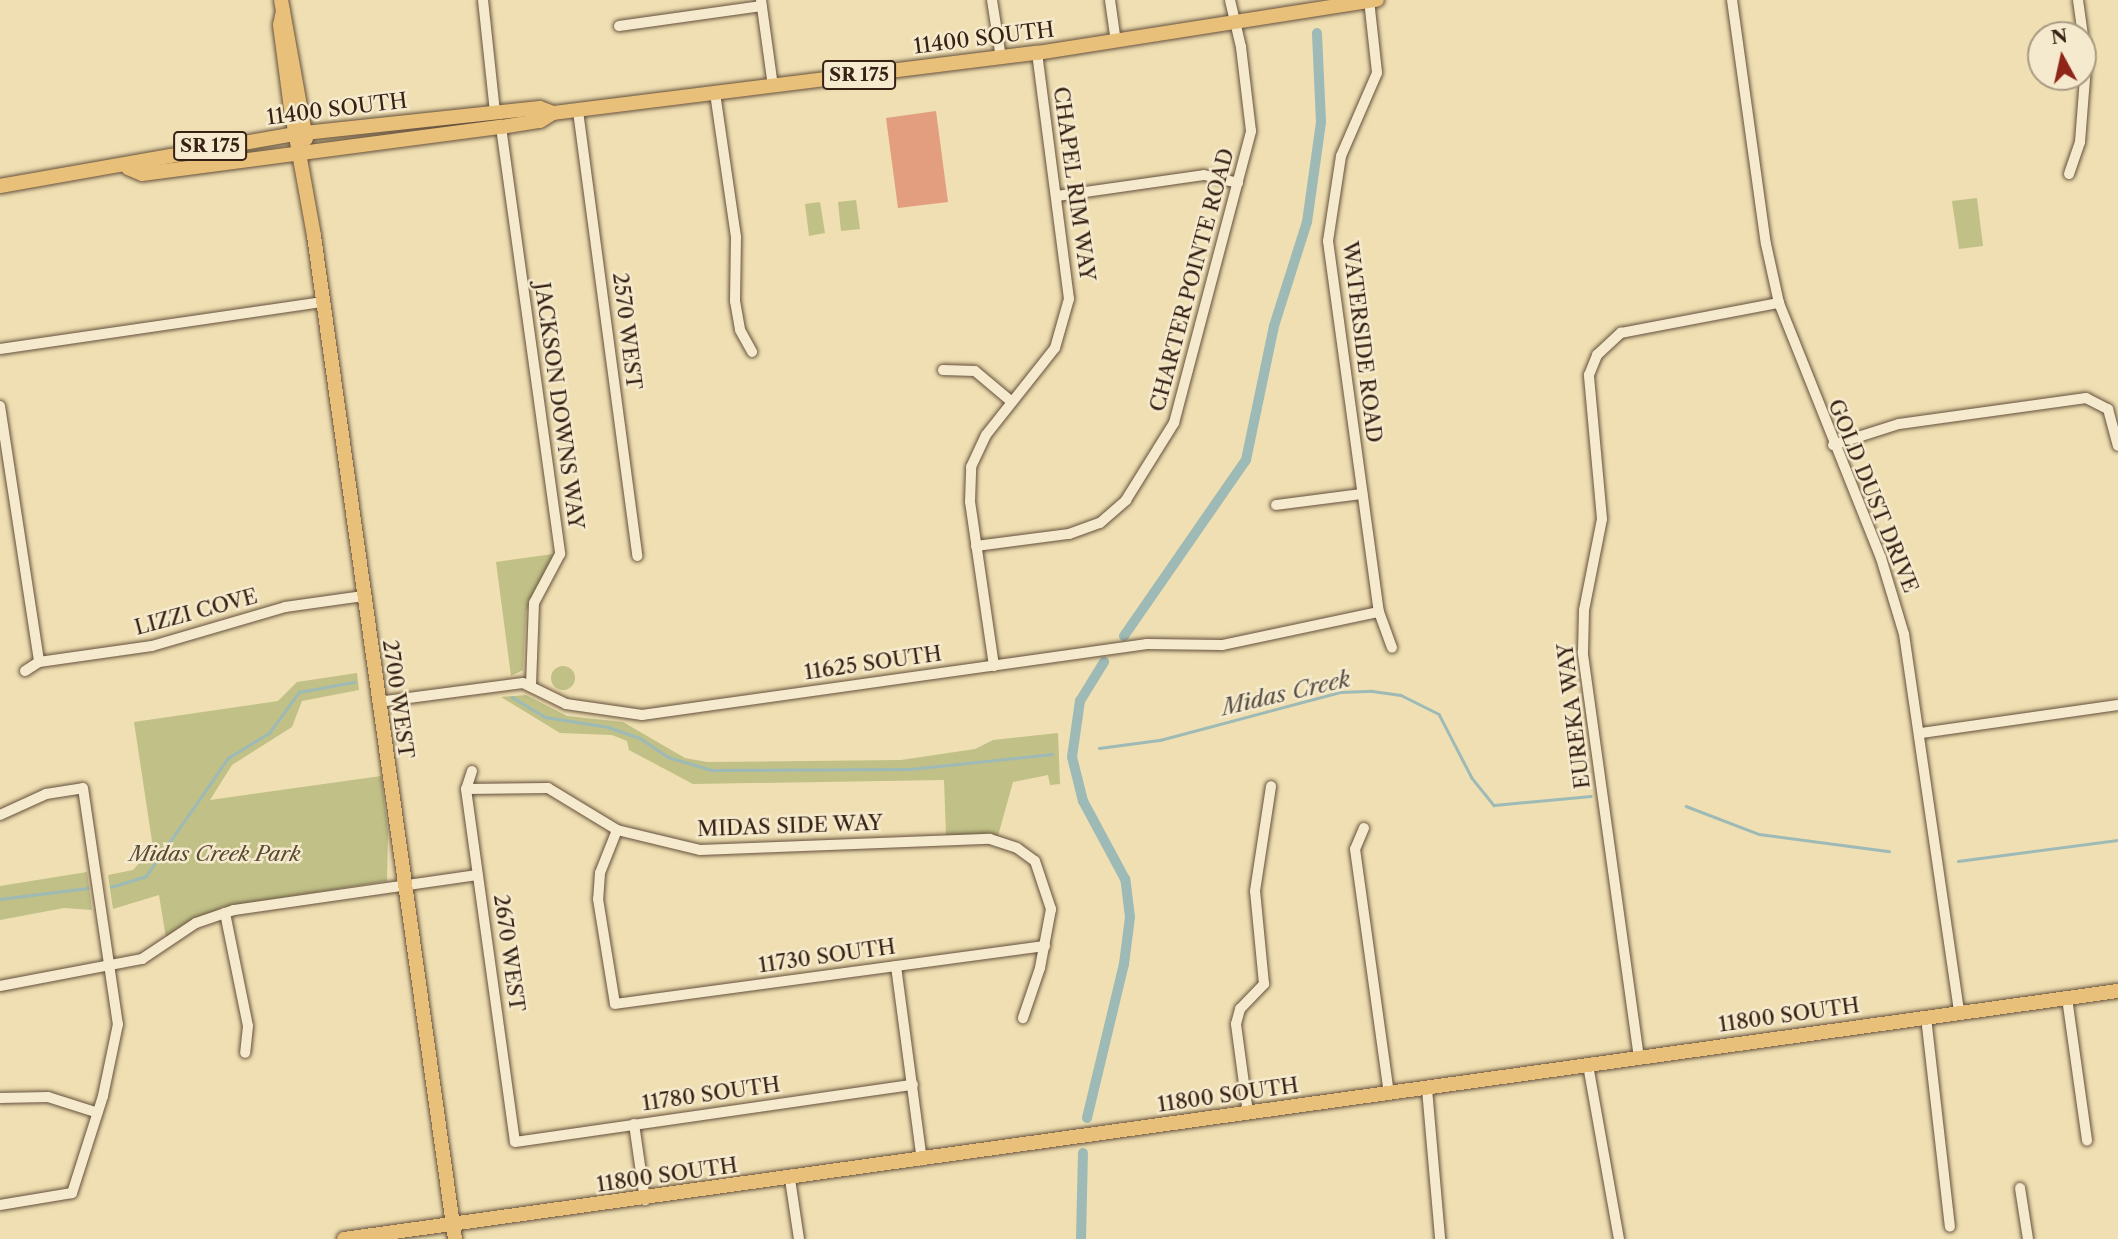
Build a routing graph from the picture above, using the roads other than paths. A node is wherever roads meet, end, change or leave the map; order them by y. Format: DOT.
graph roads {
  1 [pos="483,0"];
  2 [pos="992,0"];
  3 [pos="1110,0"];
  4 [pos="1230,0"];
  5 [pos="1372,0"];
  6 [pos="1732,0"];
  7 [pos="2078,0"];
  8 [pos="761,3"];
  9 [pos="282,5"];
  10 [pos="2081,21"];
  11 [pos="1235,23"];
  12 [pos="618,26"];
  13 [pos="1116,42"];
  14 [pos="1037,53"];
  15 [pos="1001,58"];
  16 [pos="773,86"];
  17 [pos="2085,91"];
  18 [pos="715,93"];
  19 [pos="578,111"];
  20 [pos="495,112"];
  21 [pos="553,113"];
  22 [pos="501,127"];
  23 [pos="300,134"];
  24 [pos="303,156"];
  25 [pos="128,167"];
  26 [pos="2069,174"];
  27 [pos="1238,183"];
  28 [pos="0,186"];
  29 [pos="1057,196"];
  30 [pos="322,302"];
  31 [pos="1779,303"];
  32 [pos="0,349"];
  33 [pos="752,352"];
  34 [pos="943,370"];
  35 [pos="1012,402"];
  36 [pos="0,405"];
  37 [pos="1833,445"];
  38 [pos="2118,446"];
  39 [pos="1363,494"];
  40 [pos="1276,505"];
  41 [pos="976,546"];
  42 [pos="636,555"];
  43 [pos="363,596"];
  44 [pos="1379,612"];
  45 [pos="1392,648"];
  46 [pos="39,662"];
  47 [pos="994,666"];
  48 [pos="25,671"];
  49 [pos="531,683"];
  50 [pos="378,702"];
  51 [pos="2118,705"];
  52 [pos="1921,733"];
  53 [pos="472,771"];
  54 [pos="1271,786"];
  55 [pos="466,789"];
  56 [pos="0,815"];
  57 [pos="1363,828"];
  58 [pos="617,830"];
  59 [pos="478,875"];
  60 [pos="404,886"];
  61 [pos="225,913"];
  62 [pos="1045,946"];
  63 [pos="896,966"];
  64 [pos="112,967"];
  65 [pos="0,986"];
  66 [pos="2118,991"];
  67 [pos="2067,998"];
  68 [pos="1959,1012"];
  69 [pos="1926,1017"];
  70 [pos="1023,1018"];
  71 [pos="245,1053"];
  72 [pos="1639,1058"];
  73 [pos="1588,1065"];
  74 [pos="913,1085"];
  75 [pos="1427,1089"];
  76 [pos="1389,1094"];
  77 [pos="0,1098"];
  78 [pos="98,1113"];
  79 [pos="1248,1113"];
  80 [pos="634,1124"];
  81 [pos="2087,1141"];
  82 [pos="515,1142"];
  83 [pos="922,1160"];
  84 [pos="790,1179"];
  85 [pos="2020,1188"];
  86 [pos="645,1200"];
  87 [pos="0,1205"];
  88 [pos="1950,1227"];
  89 [pos="454,1232"];
  90 [pos="344,1239"];
  91 [pos="799,1239"];
  92 [pos="1440,1239"];
  93 [pos="1619,1239"];
  94 [pos="2028,1239"];
  1 -- 20 [label="street"];
  2 -- 15 [label="street"];
  3 -- 13 [label="street"];
  4 -- 11 [label="street, CHARTER POINTE ROAD"];
  5 -- 11 [label="main road, 11400 SOUTH / SR 175"];
  5 -- 39 [label="street, WATERSIDE ROAD"];
  6 -- 31 [label="street, GOLD DUST DRIVE"];
  7 -- 10 [label="street"];
  8 -- 12 [label="street"];
  8 -- 16 [label="street"];
  9 -- 23 [label="main road, 2700 WEST"];
  11 -- 13 [label="main road, 11400 SOUTH / SR 175"];
  11 -- 27 [label="street, CHARTER POINTE ROAD"];
  13 -- 14 [label="main road, 11400 SOUTH / SR 175"];
  14 -- 15 [label="main road, 11400 SOUTH / SR 175"];
  14 -- 29 [label="street, CHAPEL RIM WAY"];
  15 -- 16 [label="main road, 11400 SOUTH / SR 175"];
  16 -- 18 [label="main road, 11400 SOUTH / SR 175"];
  17 -- 26 [label="street"];
  18 -- 19 [label="main road, 11400 SOUTH / SR 175"];
  18 -- 33 [label="street"];
  19 -- 21 [label="main road, 11400 SOUTH / SR 175"];
  19 -- 42 [label="street, 2570 WEST"];
  20 -- 21 [label="main road, 11400 SOUTH / SR 175"];
  20 -- 23 [label="main road, 11400 SOUTH / SR 175"];
  21 -- 22 [label="main road, 11400 SOUTH / SR 175"];
  22 -- 24 [label="main road, 11400 SOUTH / SR 175"];
  22 -- 49 [label="street, JACKSON DOWNS WAY"];
  23 -- 24 [label="main road, 2700 WEST"];
  23 -- 25 [label="main road, 11400 SOUTH / SR 175"];
  24 -- 25 [label="main road, 11400 SOUTH / SR 175"];
  24 -- 30 [label="main road, 2700 WEST"];
  25 -- 28 [label="main road, 11400 SOUTH / SR 175"];
  27 -- 29 [label="street"];
  27 -- 41 [label="street, CHARTER POINTE ROAD"];
  29 -- 35 [label="street, CHAPEL RIM WAY"];
  30 -- 32 [label="street"];
  30 -- 43 [label="main road, 2700 WEST"];
  31 -- 37 [label="street, GOLD DUST DRIVE"];
  31 -- 72 [label="street, EUREKA WAY"];
  34 -- 35 [label="street"];
  35 -- 41 [label="street, CHAPEL RIM WAY"];
  36 -- 46 [label="street"];
  37 -- 38 [label="street"];
  37 -- 52 [label="street, GOLD DUST DRIVE"];
  39 -- 40 [label="street"];
  39 -- 44 [label="street, WATERSIDE ROAD"];
  41 -- 47 [label="street, CHAPEL RIM WAY"];
  43 -- 46 [label="street, LIZZI COVE"];
  43 -- 50 [label="main road, 2700 WEST"];
  44 -- 45 [label="street, WATERSIDE ROAD"];
  44 -- 47 [label="street, 11625 SOUTH"];
  46 -- 48 [label="street, LIZZI COVE"];
  47 -- 49 [label="street, 11625 SOUTH"];
  49 -- 50 [label="street"];
  50 -- 60 [label="main road, 2700 WEST"];
  51 -- 52 [label="street"];
  52 -- 68 [label="street, GOLD DUST DRIVE"];
  53 -- 55 [label="street, 2670 WEST"];
  54 -- 79 [label="street"];
  55 -- 58 [label="street, MIDAS SIDE WAY"];
  55 -- 59 [label="street, 2670 WEST"];
  56 -- 64 [label="street"];
  57 -- 76 [label="street"];
  58 -- 62 [label="street, MIDAS SIDE WAY"];
  58 -- 63 [label="street, 11730 SOUTH"];
  59 -- 60 [label="street"];
  59 -- 82 [label="street, 2670 WEST"];
  60 -- 61 [label="street"];
  60 -- 89 [label="main road, 2700 WEST"];
  61 -- 64 [label="street"];
  61 -- 71 [label="street"];
  62 -- 63 [label="street, 11730 SOUTH"];
  62 -- 70 [label="street, MIDAS SIDE WAY"];
  63 -- 74 [label="street"];
  64 -- 65 [label="street"];
  64 -- 78 [label="street"];
  66 -- 67 [label="main road, 11800 SOUTH"];
  67 -- 68 [label="main road, 11800 SOUTH"];
  67 -- 81 [label="street"];
  68 -- 69 [label="main road, 11800 SOUTH"];
  69 -- 72 [label="main road, 11800 SOUTH"];
  69 -- 88 [label="street"];
  72 -- 73 [label="main road, 11800 SOUTH"];
  73 -- 75 [label="main road, 11800 SOUTH"];
  73 -- 93 [label="street"];
  74 -- 80 [label="street, 11780 SOUTH"];
  74 -- 83 [label="street"];
  75 -- 76 [label="main road, 11800 SOUTH"];
  75 -- 92 [label="street"];
  76 -- 79 [label="main road, 11800 SOUTH"];
  77 -- 78 [label="street"];
  78 -- 87 [label="street"];
  79 -- 83 [label="main road, 11800 SOUTH"];
  80 -- 82 [label="street, 11780 SOUTH"];
  80 -- 86 [label="street"];
  83 -- 84 [label="main road, 11800 SOUTH"];
  84 -- 86 [label="main road, 11800 SOUTH"];
  84 -- 91 [label="street"];
  85 -- 94 [label="street"];
  86 -- 89 [label="main road, 11800 SOUTH"];
  89 -- 90 [label="main road, 11800 SOUTH"];
}
